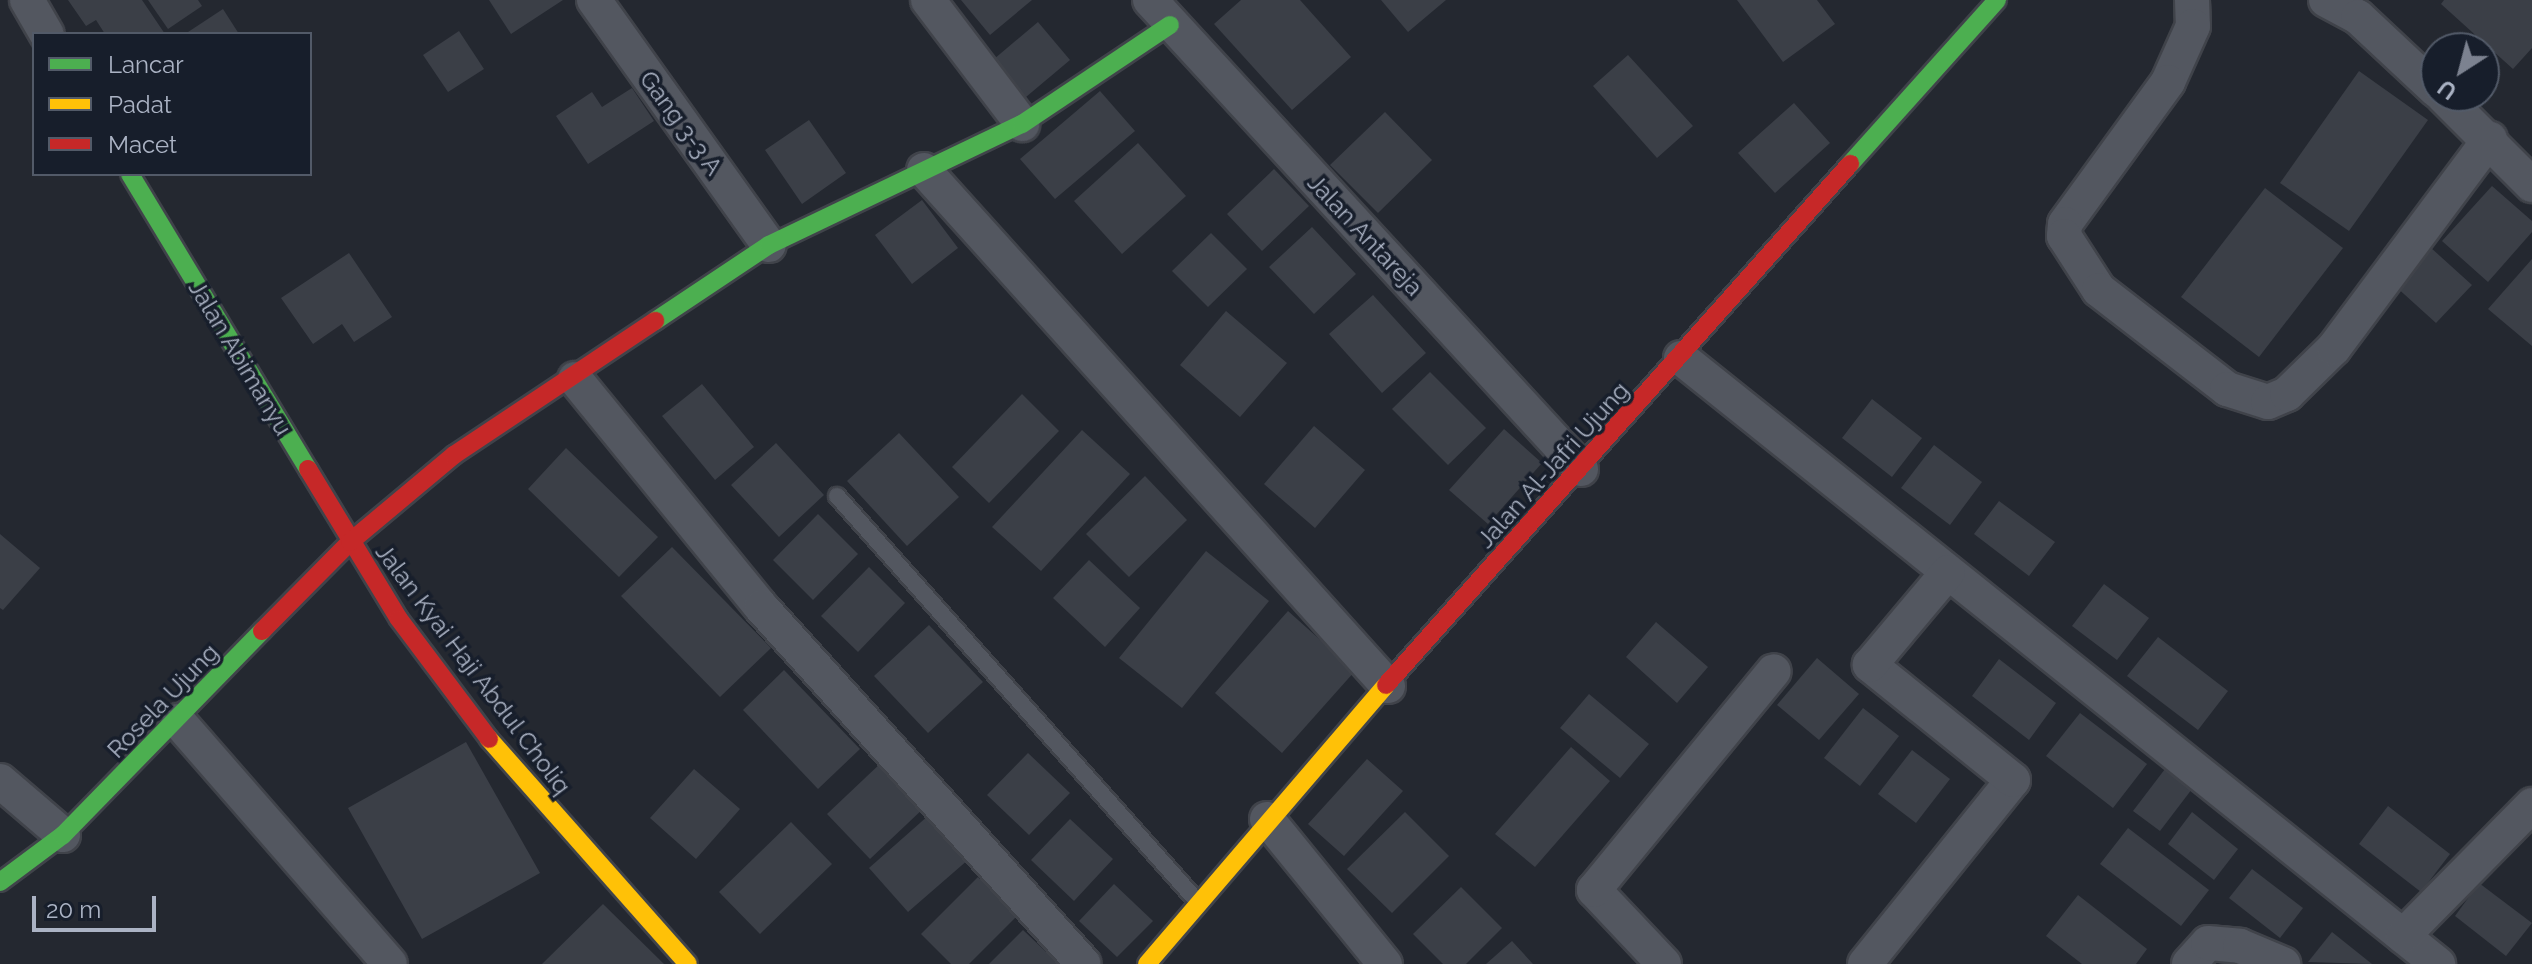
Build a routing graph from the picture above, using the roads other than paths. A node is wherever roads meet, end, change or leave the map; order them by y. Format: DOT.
graph roads {
  1 [pos="27,0"];
  2 [pos="594,0"];
  3 [pos="928,0"];
  4 [pos="1997,0"];
  5 [pos="2192,0"];
  6 [pos="2326,0"];
  7 [pos="1160,12"];
  8 [pos="46,32"];
  9 [pos="2420,75"];
  10 [pos="2460,112"];
  11 [pos="1022,124"];
  12 [pos="2490,139"];
  13 [pos="924,170"];
  14 [pos="131,176"];
  15 [pos="2532,185"];
  16 [pos="769,245"];
  17 [pos="1681,358"];
  18 [pos="575,379"];
  19 [pos="1581,469"];
  20 [pos="837,496"];
  21 [pos="350,542"];
  22 [pos="1948,572"];
  23 [pos="1774,671"];
  24 [pos="1388,686"];
  25 [pos="178,721"];
  26 [pos="0,781"];
  27 [pos="2532,805"];
  28 [pos="1267,819"];
  29 [pos="63,835"];
  30 [pos="0,882"];
  31 [pos="1198,902"];
  32 [pos="2403,936"];
  33 [pos="390,964"];
  34 [pos="688,964"];
  35 [pos="1084,964"];
  36 [pos="1147,964"];
  37 [pos="1385,964"];
  38 [pos="1664,964"];
  39 [pos="1865,964"];
  40 [pos="2189,964"];
  41 [pos="2283,964"];
  42 [pos="2438,964"];
  1 -- 8 [label="street"];
  2 -- 16 [label="street, Gang 3-3 A"];
  3 -- 11 [label="street"];
  4 -- 17 [label="street, Jalan Al-Jafri Ujung"];
  5 -- 12 [label="street"];
  6 -- 9 [label="street"];
  7 -- 11 [label="street, Rosela Ujung"];
  7 -- 19 [label="street, Jalan Antareja"];
  10 -- 12 [label="street"];
  11 -- 13 [label="street, Rosela Ujung"];
  12 -- 15 [label="street"];
  13 -- 16 [label="street, Rosela Ujung"];
  13 -- 24 [label="street"];
  14 -- 21 [label="street, Jalan Abimanyu"];
  16 -- 18 [label="street, Rosela Ujung"];
  17 -- 19 [label="street, Jalan Al-Jafri Ujung"];
  17 -- 22 [label="street"];
  18 -- 21 [label="street, Rosela Ujung"];
  18 -- 35 [label="street"];
  19 -- 24 [label="street, Jalan Al-Jafri Ujung"];
  20 -- 31 [label="lane"];
  21 -- 25 [label="street, Rosela Ujung"];
  21 -- 34 [label="street, Jalan Kyai Haji Abdul Choliq"];
  22 -- 32 [label="street"];
  22 -- 39 [label="street"];
  23 -- 38 [label="street"];
  24 -- 28 [label="street, Jalan Al-Jafri Ujung"];
  25 -- 29 [label="street, Rosela Ujung"];
  25 -- 33 [label="street"];
  26 -- 29 [label="street"];
  27 -- 32 [label="street"];
  28 -- 31 [label="street, Jalan Al-Jafri Ujung"];
  28 -- 37 [label="street"];
  29 -- 30 [label="street, Rosela Ujung"];
  31 -- 36 [label="street, Jalan Al-Jafri Ujung"];
  32 -- 42 [label="street"];
  40 -- 41 [label="street"];
}
